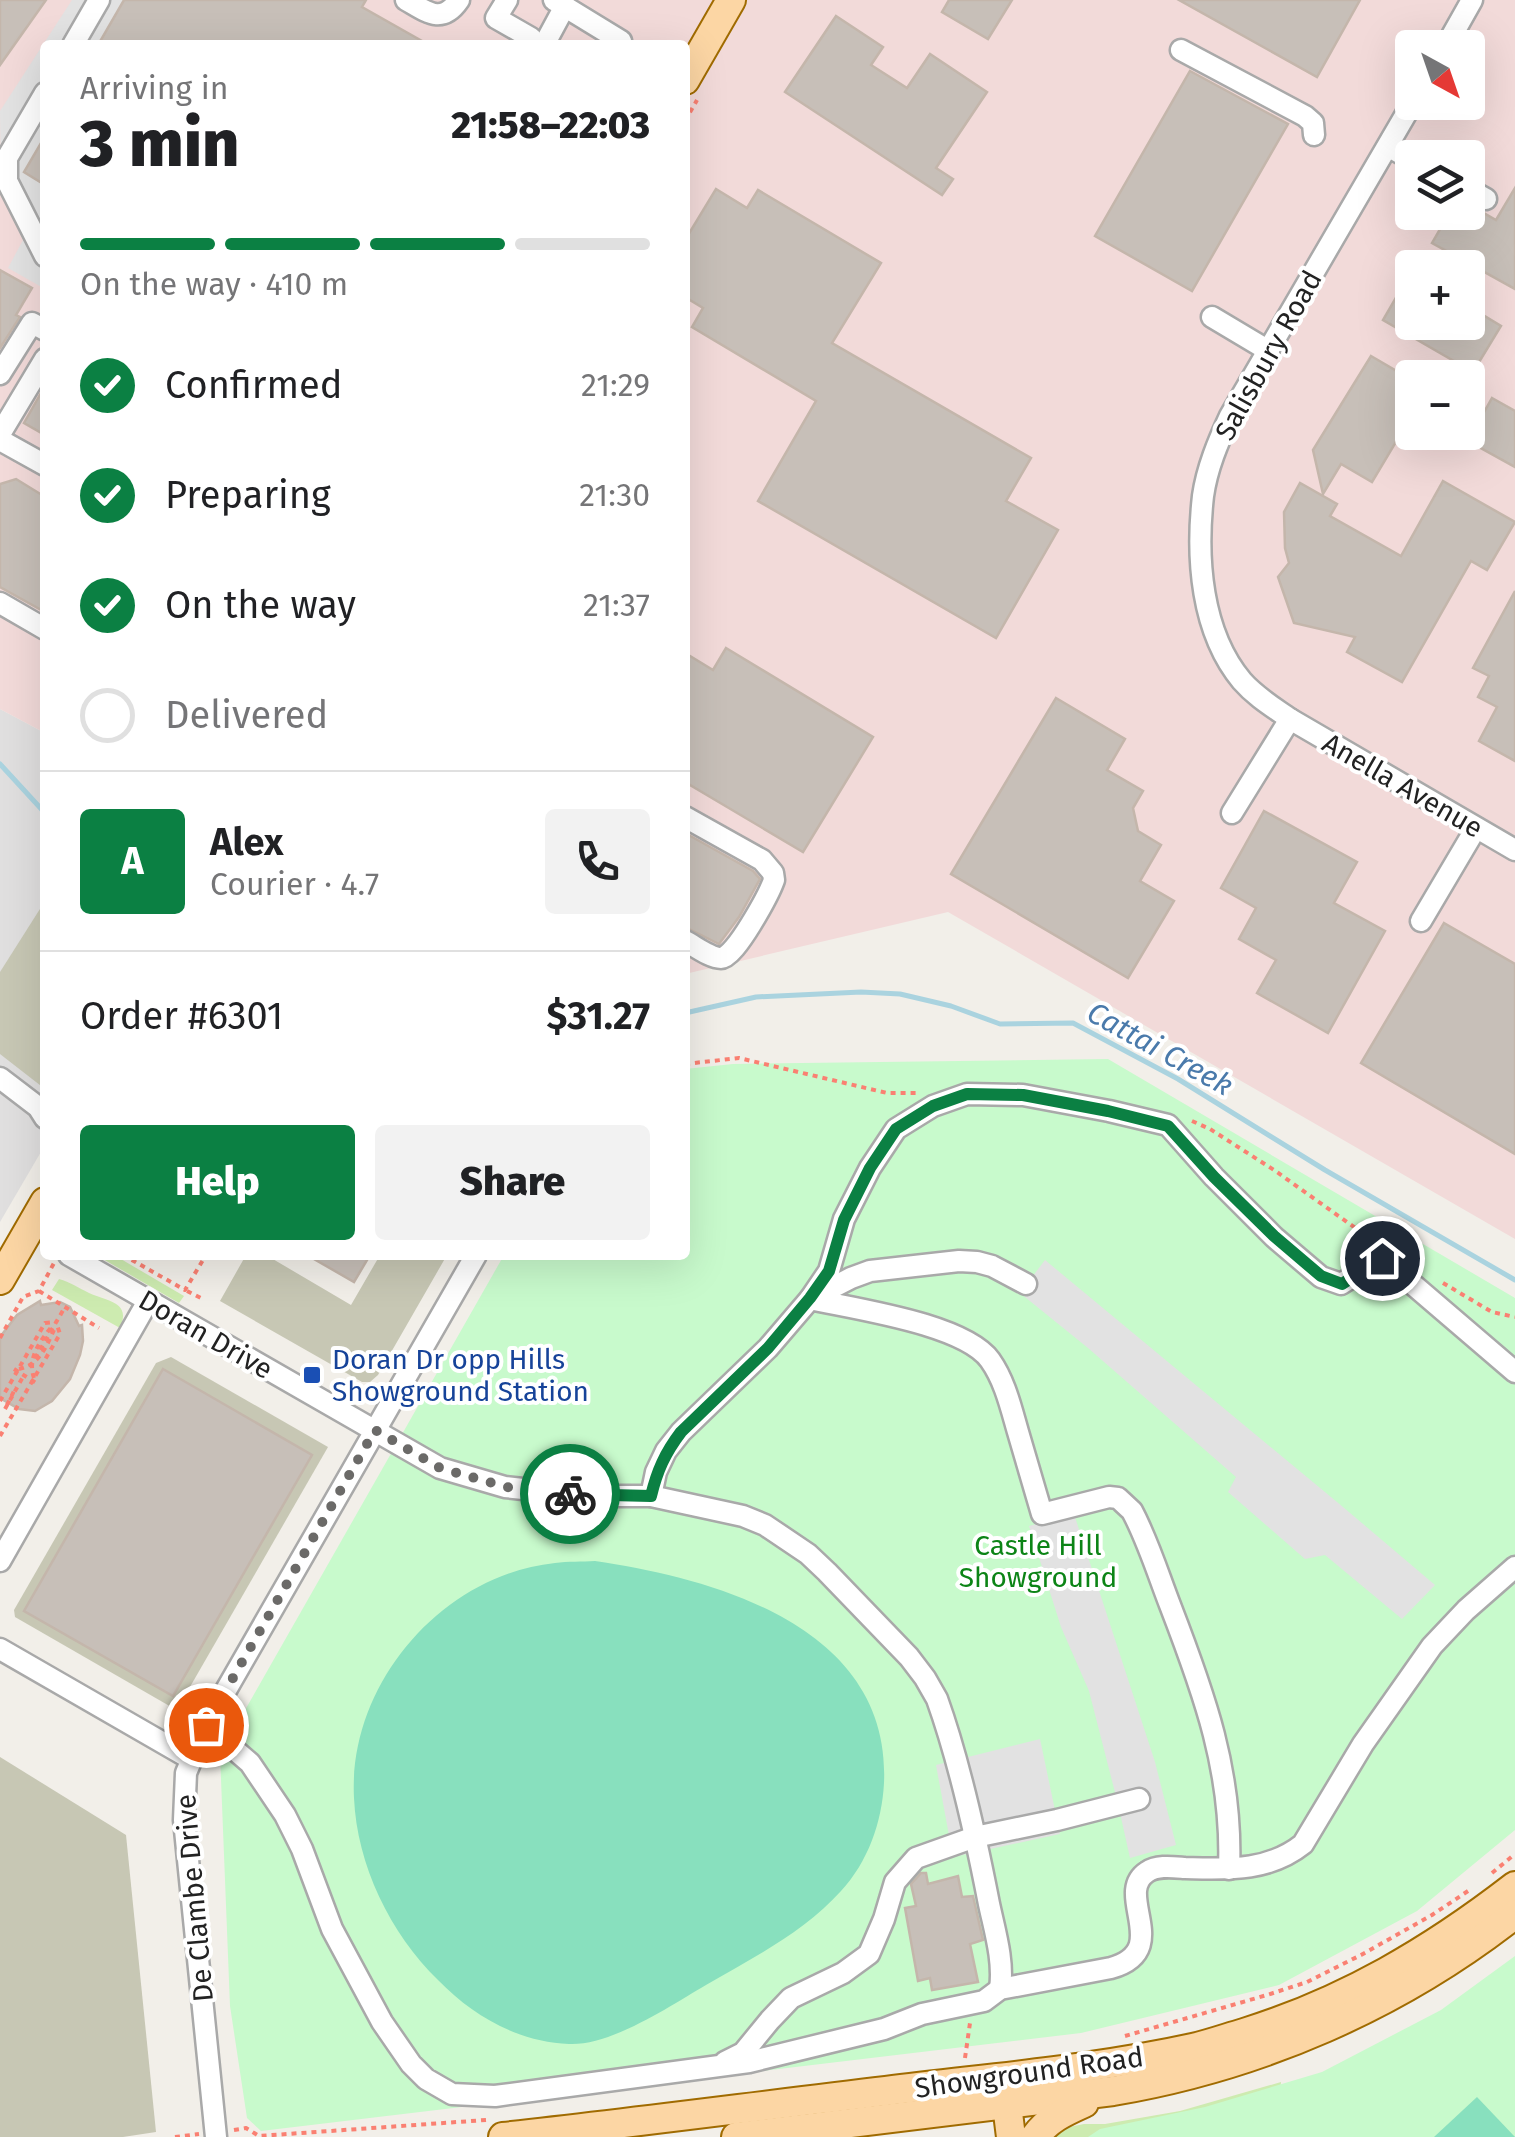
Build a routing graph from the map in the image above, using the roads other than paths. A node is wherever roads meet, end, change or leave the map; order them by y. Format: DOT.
graph roads {
  1 [pos="99,0"];
  2 [pos="406,0"];
  3 [pos="459,0"];
  4 [pos="507,0"];
  5 [pos="731,0"];
  6 [pos="1472,0"];
  7 [pos="560,3"];
  8 [pos="1455,30"];
  9 [pos="76,40"];
  10 [pos="535,40"];
  11 [pos="538,40"];
  12 [pos="616,40"];
  13 [pos="1181,50"];
  14 [pos="690,71"];
  15 [pos="40,102"];
  16 [pos="1403,120"];
  17 [pos="1314,136"];
  18 [pos="1388,146"];
  19 [pos="1395,150"];
  20 [pos="40,246"];
  21 [pos="1212,318"];
  22 [pos="40,326"];
  23 [pos="1269,350"];
  24 [pos="40,368"];
  25 [pos="0,374"];
  26 [pos="0,437"];
  27 [pos="40,462"];
  28 [pos="0,603"];
  29 [pos="40,625"];
  30 [pos="1290,719"];
  31 [pos="1232,813"];
  32 [pos="690,820"];
  33 [pos="1476,828"];
  34 [pos="1515,850"];
  35 [pos="1421,920"];
  36 [pos="690,943"];
  37 [pos="0,1078"];
  38 [pos="40,1112"];
  39 [pos="36,1237"];
  40 [pos="78,1260"];
  41 [pos="473,1260"];
  42 [pos="0,1280"];
  43 [pos="1026,1284"];
  44 [pos="810,1298"];
  45 [pos="148,1301"];
  46 [pos="1515,1372"];
  47 [pos="375,1430"];
  48 [pos="651,1496"];
  49 [pos="0,1561"];
  50 [pos="1515,1567"];
  51 [pos="0,1649"];
  52 [pos="206,1725"];
  53 [pos="191,1759"];
  54 [pos="1139,1798"];
  55 [pos="975,1837"];
  56 [pos="1229,1868"];
  57 [pos="1515,1886"];
  58 [pos="1515,1914"];
  59 [pos="1000,1989"];
  60 [pos="716,2066"];
  61 [pos="1005,2091"];
  62 [pos="1113,2091"];
  63 [pos="502,2128"];
  64 [pos="216,2137"];
  65 [pos="736,2137"];
  66 [pos="1011,2137"];
  67 [pos="1035,2137"];
  1 -- 9 [label="street"];
  2 -- 3 [label="street"];
  4 -- 10 [label="street"];
  5 -- 14 [label="main road"];
  6 -- 8 [label="street"];
  7 -- 11 [label="street"];
  7 -- 12 [label="street"];
  13 -- 17 [label="street"];
  15 -- 20 [label="street"];
  16 -- 18 [label="street, Salisbury Road"];
  18 -- 19 [label="street"];
  18 -- 23 [label="street, Salisbury Road"];
  21 -- 23 [label="street"];
  22 -- 25 [label="street"];
  23 -- 30 [label="street, Salisbury Road"];
  24 -- 26 [label="street"];
  26 -- 27 [label="street"];
  28 -- 29 [label="street"];
  30 -- 31 [label="street"];
  30 -- 33 [label="street, Anella Avenue"];
  32 -- 36 [label="street"];
  33 -- 34 [label="street, Anella Avenue"];
  33 -- 35 [label="street"];
  37 -- 38 [label="street"];
  39 -- 42 [label="main road"];
  40 -- 45 [label="street, Doran Drive"];
  41 -- 47 [label="street, De Clambe Drive"];
  43 -- 44 [label="street"];
  44 -- 46 [label="street"];
  44 -- 48 [label="street"];
  44 -- 56 [label="street"];
  45 -- 47 [label="street, Doran Drive"];
  45 -- 49 [label="street"];
  47 -- 48 [label="street, Doran Drive"];
  47 -- 52 [label="street, De Clambe Drive"];
  48 -- 55 [label="street, Doran Drive"];
  50 -- 56 [label="street"];
  51 -- 53 [label="street"];
  52 -- 53 [label="street, De Clambe Drive"];
  52 -- 60 [label="street"];
  53 -- 64 [label="street, De Clambe Drive"];
  54 -- 55 [label="street"];
  55 -- 59 [label="street, Doran Drive"];
  55 -- 60 [label="street"];
  56 -- 59 [label="street"];
  57 -- 61 [label="main road, Showground Road"];
  58 -- 62 [label="main road, Showground Road"];
  59 -- 60 [label="street"];
  61 -- 62 [label="main road, Showground Road"];
  61 -- 63 [label="main road, Showground Road"];
  61 -- 65 [label="main road, Showground Road"];
  61 -- 66 [label="main road"];
  62 -- 67 [label="main road"];
}
